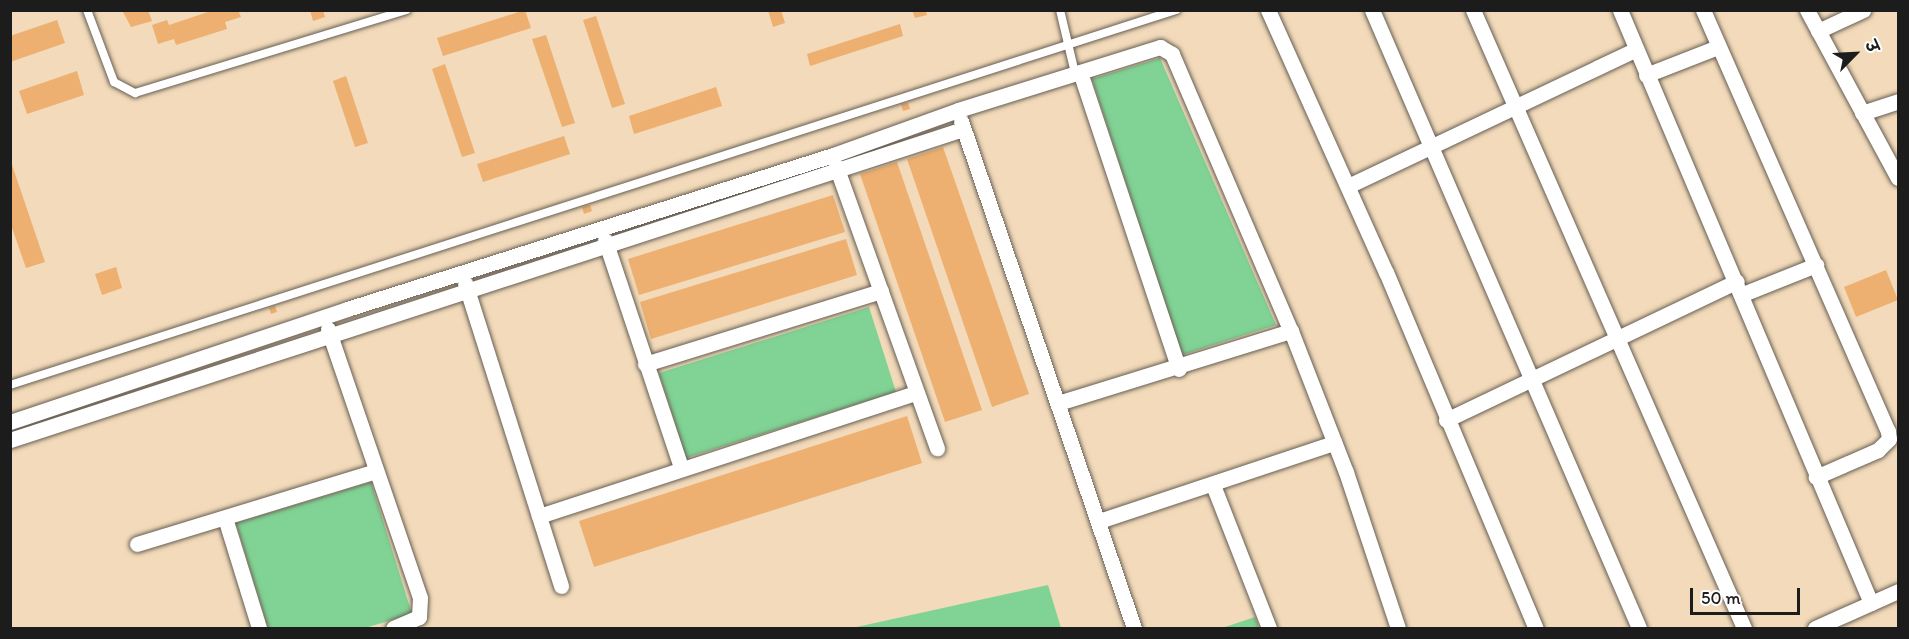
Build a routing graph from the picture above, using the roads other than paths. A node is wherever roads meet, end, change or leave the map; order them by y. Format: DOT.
graph roads {
  1 [pos="87,10"];
  2 [pos="1060,10"];
  3 [pos="1176,10"];
  4 [pos="1268,10"];
  5 [pos="1372,10"];
  6 [pos="1473,10"];
  7 [pos="1620,10"];
  8 [pos="1703,10"];
  9 [pos="1807,10"];
  10 [pos="1863,10"];
  11 [pos="402,11"];
  12 [pos="1818,31"];
  13 [pos="1069,45"];
  14 [pos="1718,47"];
  15 [pos="1636,49"];
  16 [pos="1078,73"];
  17 [pos="1646,75"];
  18 [pos="1899,101"];
  19 [pos="1514,107"];
  20 [pos="958,110"];
  21 [pos="1862,113"];
  22 [pos="963,129"];
  23 [pos="1431,144"];
  24 [pos="833,155"];
  25 [pos="838,173"];
  26 [pos="1899,178"];
  27 [pos="1348,186"];
  28 [pos="602,229"];
  29 [pos="608,247"];
  30 [pos="1816,265"];
  31 [pos="461,273"];
  32 [pos="1740,287"];
  33 [pos="881,291"];
  34 [pos="468,292"];
  35 [pos="324,317"];
  36 [pos="1291,331"];
  37 [pos="331,337"];
  38 [pos="1614,339"];
  39 [pos="645,364"];
  40 [pos="1179,369"];
  41 [pos="1532,380"];
  42 [pos="10,385"];
  43 [pos="915,393"];
  44 [pos="1058,403"];
  45 [pos="1446,420"];
  46 [pos="10,422"];
  47 [pos="10,440"];
  48 [pos="1334,443"];
  49 [pos="937,448"];
  50 [pos="681,467"];
  51 [pos="376,471"];
  52 [pos="1816,477"];
  53 [pos="1213,485"];
  54 [pos="539,516"];
  55 [pos="225,518"];
  56 [pos="1099,521"];
  57 [pos="137,544"];
  58 [pos="561,586"];
  59 [pos="1899,591"];
  60 [pos="1871,603"];
  61 [pos="259,628"];
  62 [pos="393,628"];
  63 [pos="1134,628"];
  64 [pos="1269,628"];
  65 [pos="1398,628"];
  66 [pos="1536,628"];
  67 [pos="1639,628"];
  68 [pos="1744,628"];
  69 [pos="1815,628"];
  1 -- 11 [label="lane"];
  2 -- 13 [label="lane"];
  3 -- 13 [label="lane"];
  4 -- 27 [label="street"];
  5 -- 23 [label="street"];
  6 -- 19 [label="street"];
  7 -- 15 [label="street"];
  8 -- 14 [label="street"];
  9 -- 12 [label="street"];
  10 -- 12 [label="street"];
  12 -- 21 [label="street"];
  13 -- 16 [label="lane"];
  13 -- 42 [label="lane"];
  14 -- 17 [label="street"];
  14 -- 30 [label="street"];
  15 -- 17 [label="street"];
  15 -- 19 [label="street"];
  16 -- 20 [label="street"];
  16 -- 36 [label="street"];
  16 -- 40 [label="street"];
  17 -- 32 [label="street"];
  18 -- 21 [label="street"];
  19 -- 23 [label="street"];
  19 -- 38 [label="street"];
  20 -- 22 [label="street"];
  20 -- 24 [label="street"];
  21 -- 26 [label="street"];
  22 -- 25 [label="street"];
  22 -- 44 [label="street"];
  23 -- 27 [label="street"];
  23 -- 41 [label="street"];
  24 -- 25 [label="street"];
  24 -- 28 [label="street"];
  25 -- 29 [label="street"];
  25 -- 33 [label="street"];
  27 -- 45 [label="street"];
  28 -- 29 [label="street"];
  28 -- 31 [label="street"];
  29 -- 34 [label="street"];
  29 -- 39 [label="street"];
  30 -- 32 [label="street"];
  30 -- 52 [label="street"];
  31 -- 34 [label="street"];
  31 -- 35 [label="street"];
  32 -- 38 [label="street"];
  32 -- 52 [label="street"];
  33 -- 39 [label="street"];
  33 -- 43 [label="street"];
  34 -- 37 [label="street"];
  34 -- 54 [label="street"];
  35 -- 37 [label="street"];
  35 -- 46 [label="street"];
  36 -- 40 [label="street"];
  36 -- 48 [label="street"];
  37 -- 47 [label="street"];
  37 -- 51 [label="street"];
  38 -- 41 [label="street"];
  38 -- 68 [label="street"];
  39 -- 50 [label="street"];
  40 -- 44 [label="street"];
  41 -- 45 [label="street"];
  41 -- 67 [label="street"];
  43 -- 49 [label="street"];
  43 -- 50 [label="street"];
  44 -- 56 [label="street"];
  45 -- 66 [label="street"];
  48 -- 53 [label="street"];
  48 -- 65 [label="street"];
  50 -- 54 [label="street"];
  51 -- 55 [label="street"];
  51 -- 62 [label="street"];
  52 -- 60 [label="street"];
  53 -- 56 [label="street"];
  53 -- 64 [label="street"];
  54 -- 58 [label="street"];
  55 -- 57 [label="street"];
  55 -- 61 [label="street"];
  56 -- 63 [label="street"];
  59 -- 60 [label="street"];
  60 -- 69 [label="street"];
}
